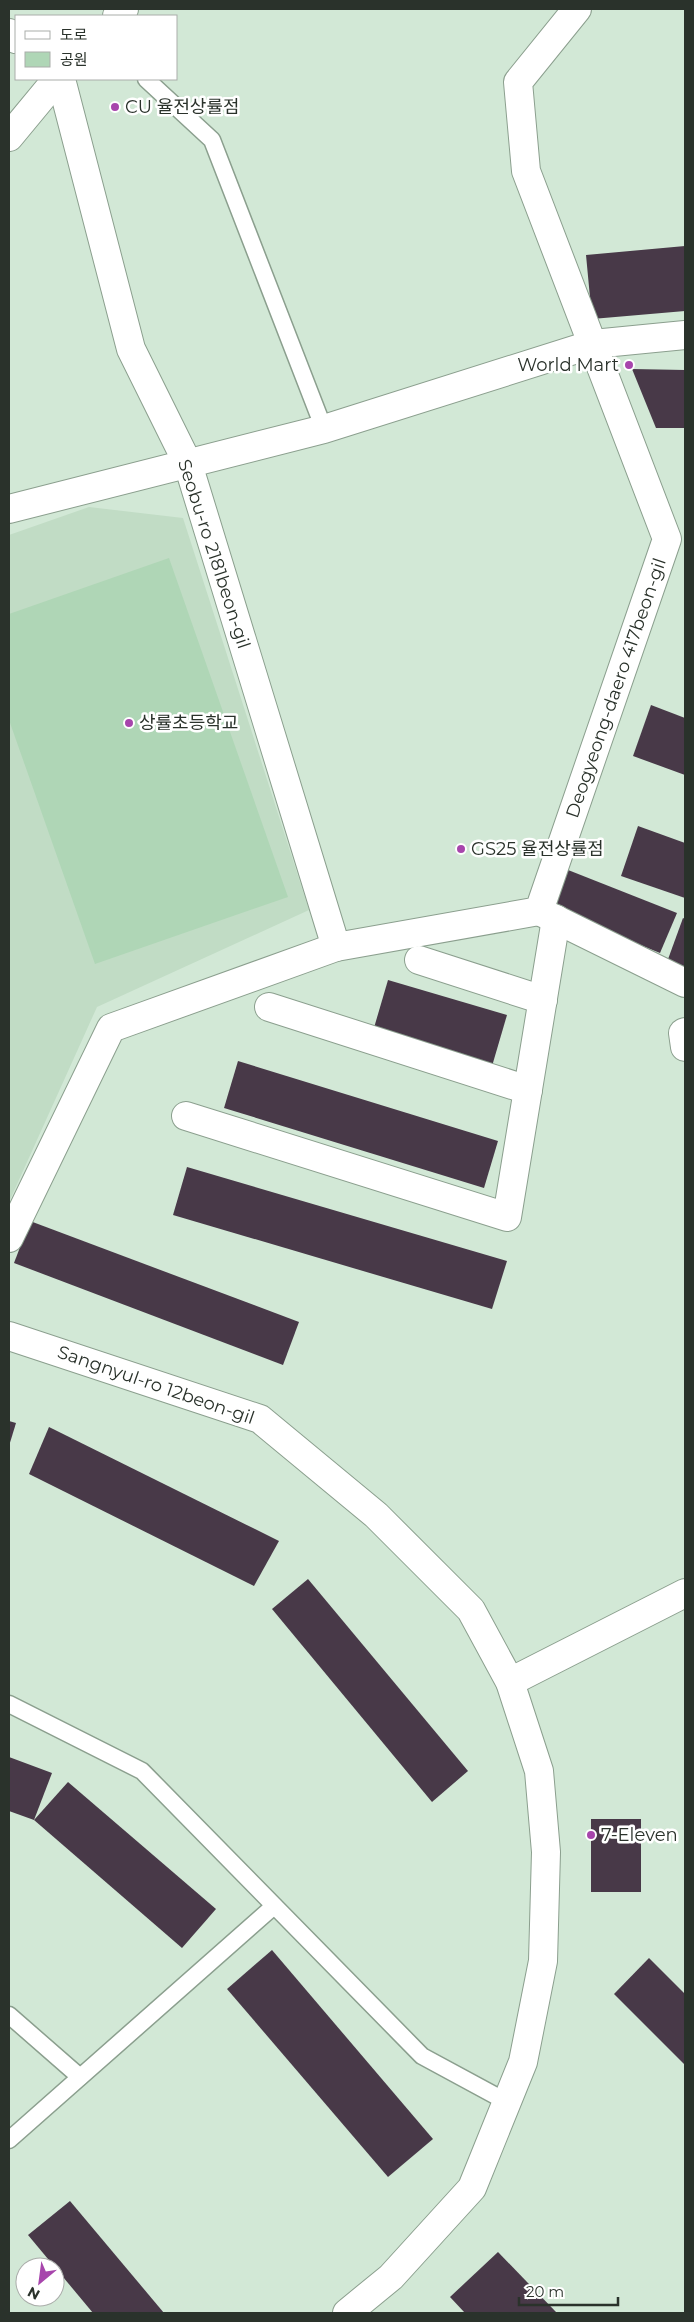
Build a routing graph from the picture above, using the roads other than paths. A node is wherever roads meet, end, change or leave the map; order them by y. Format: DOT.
graph roads {
  1 [pos="577,9"];
  2 [pos="56,80"];
  3 [pos="61,80"];
  4 [pos="147,80"];
  5 [pos="9,137"];
  6 [pos="685,334"];
  7 [pos="593,344"];
  8 [pos="324,429"];
  9 [pos="188,464"];
  10 [pos="9,509"];
  11 [pos="548,915"];
  12 [pos="336,947"];
  13 [pos="420,960"];
  14 [pos="685,983"];
  15 [pos="543,1000"];
  16 [pos="269,1007"];
  17 [pos="685,1032"];
  18 [pos="685,1047"];
  19 [pos="528,1090"];
  20 [pos="186,1116"];
  21 [pos="9,1238"];
  22 [pos="9,1336"];
  23 [pos="685,1593"];
  24 [pos="510,1682"];
  25 [pos="9,1704"];
  26 [pos="274,1906"];
  27 [pos="9,2015"];
  28 [pos="80,2077"];
  29 [pos="507,2102"];
  30 [pos="9,2140"];
  31 [pos="347,2313"];
  1 -- 7 [label="street, Deogyeong-daero 417beon-gil"];
  2 -- 5 [label="street"];
  3 -- 9 [label="street, Seobu-ro 2181beon-gil"];
  4 -- 8 [label="lane"];
  6 -- 7 [label="street"];
  7 -- 8 [label="street"];
  7 -- 11 [label="street, Deogyeong-daero 417beon-gil"];
  8 -- 9 [label="street"];
  9 -- 10 [label="street"];
  9 -- 12 [label="street, Seobu-ro 2181beon-gil"];
  11 -- 12 [label="street"];
  11 -- 14 [label="street"];
  11 -- 15 [label="street, Deogyeong-daero 417beon-gil"];
  12 -- 21 [label="street"];
  13 -- 15 [label="street"];
  15 -- 19 [label="street, Deogyeong-daero 417beon-gil"];
  16 -- 19 [label="street"];
  17 -- 18 [label="street"];
  19 -- 20 [label="street, Deogyeong-daero 417beon-gil"];
  22 -- 24 [label="street, Sangnyul-ro 12beon-gil"];
  23 -- 24 [label="street"];
  24 -- 29 [label="street, Sangnyul-ro 12beon-gil"];
  25 -- 26 [label="lane"];
  26 -- 28 [label="lane"];
  26 -- 29 [label="lane"];
  27 -- 28 [label="lane"];
  28 -- 30 [label="lane"];
  29 -- 31 [label="street, Sangnyul-ro 12beon-gil"];
}
